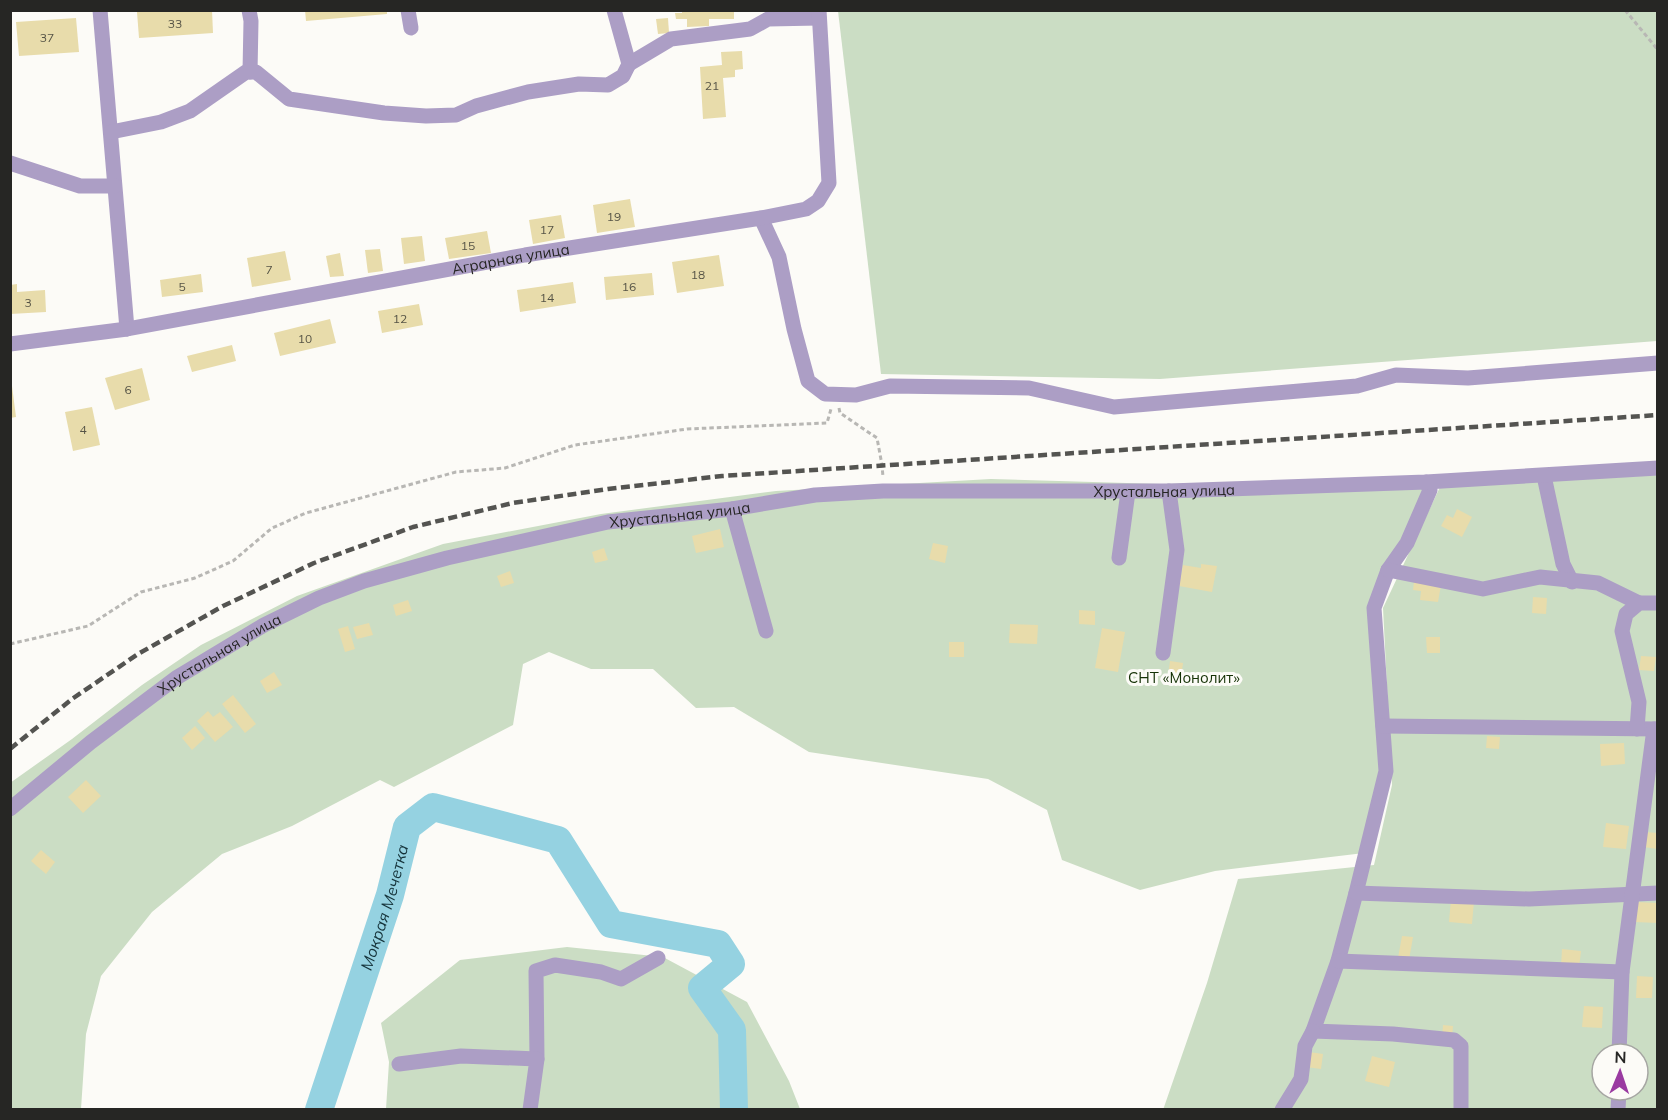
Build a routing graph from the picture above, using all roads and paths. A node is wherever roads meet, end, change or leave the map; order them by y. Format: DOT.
graph roads {
  1 [pos="100,10"];
  2 [pos="249,10"];
  3 [pos="408,10"];
  4 [pos="614,10"];
  5 [pos="1625,10"];
  6 [pos="819,14"];
  7 [pos="411,28"];
  8 [pos="1658,50"];
  9 [pos="629,64"];
  10 [pos="250,72"];
  11 [pos="111,132"];
  12 [pos="10,163"];
  13 [pos="114,186"];
  14 [pos="761,218"];
  15 [pos="127,329"];
  16 [pos="10,344"];
  17 [pos="1658,363"];
  18 [pos="837,394"];
  19 [pos="1658,468"];
  20 [pos="1544,476"];
  21 [pos="1426,482"];
  22 [pos="883,491"];
  23 [pos="1169,491"];
  24 [pos="1128,492"];
  25 [pos="732,509"];
  26 [pos="1119,558"];
  27 [pos="1388,570"];
  28 [pos="1572,582"];
  29 [pos="1639,603"];
  30 [pos="1658,603"];
  31 [pos="766,631"];
  32 [pos="10,644"];
  33 [pos="1163,653"];
  34 [pos="1383,726"];
  35 [pos="1637,729"];
  36 [pos="1656,729"];
  37 [pos="10,809"];
  38 [pos="1356,893"];
  39 [pos="1658,893"];
  40 [pos="1633,895"];
  41 [pos="658,958"];
  42 [pos="1338,961"];
  43 [pos="1622,972"];
  44 [pos="1313,1030"];
  45 [pos="1619,1042"];
  46 [pos="537,1059"];
  47 [pos="399,1064"];
  48 [pos="530,1110"];
  49 [pos="1282,1110"];
  50 [pos="1461,1110"];
  1 -- 11 [label="street"];
  2 -- 10 [label="street"];
  3 -- 7 [label="street"];
  4 -- 9 [label="street"];
  5 -- 8 [label="path"];
  6 -- 9 [label="street"];
  6 -- 14 [label="street, Аграрная улица"];
  9 -- 10 [label="street"];
  10 -- 11 [label="street"];
  11 -- 13 [label="street"];
  12 -- 13 [label="street"];
  13 -- 15 [label="street"];
  14 -- 15 [label="street, Аграрная улица"];
  14 -- 18 [label="street"];
  15 -- 16 [label="street, Аграрная улица"];
  17 -- 18 [label="street"];
  18 -- 22 [label="path"];
  18 -- 32 [label="path"];
  19 -- 20 [label="street, Хрустальная улица"];
  20 -- 21 [label="street, Хрустальная улица"];
  20 -- 28 [label="street"];
  21 -- 23 [label="street, Хрустальная улица"];
  21 -- 27 [label="street"];
  22 -- 24 [label="street, Хрустальная улица"];
  22 -- 25 [label="street, Хрустальная улица"];
  23 -- 24 [label="street, Хрустальная улица"];
  23 -- 33 [label="street"];
  24 -- 26 [label="street"];
  25 -- 31 [label="street"];
  25 -- 37 [label="street, Хрустальная улица"];
  27 -- 28 [label="street"];
  27 -- 34 [label="street"];
  28 -- 29 [label="street"];
  29 -- 30 [label="street"];
  29 -- 35 [label="street"];
  34 -- 35 [label="street"];
  34 -- 38 [label="street"];
  35 -- 36 [label="street"];
  36 -- 40 [label="street"];
  38 -- 40 [label="street"];
  38 -- 42 [label="street"];
  39 -- 40 [label="street"];
  40 -- 43 [label="street"];
  41 -- 46 [label="street"];
  42 -- 43 [label="street"];
  42 -- 44 [label="street"];
  43 -- 45 [label="street"];
  44 -- 49 [label="street"];
  44 -- 50 [label="street"];
  46 -- 47 [label="street"];
  46 -- 48 [label="street"];
}
